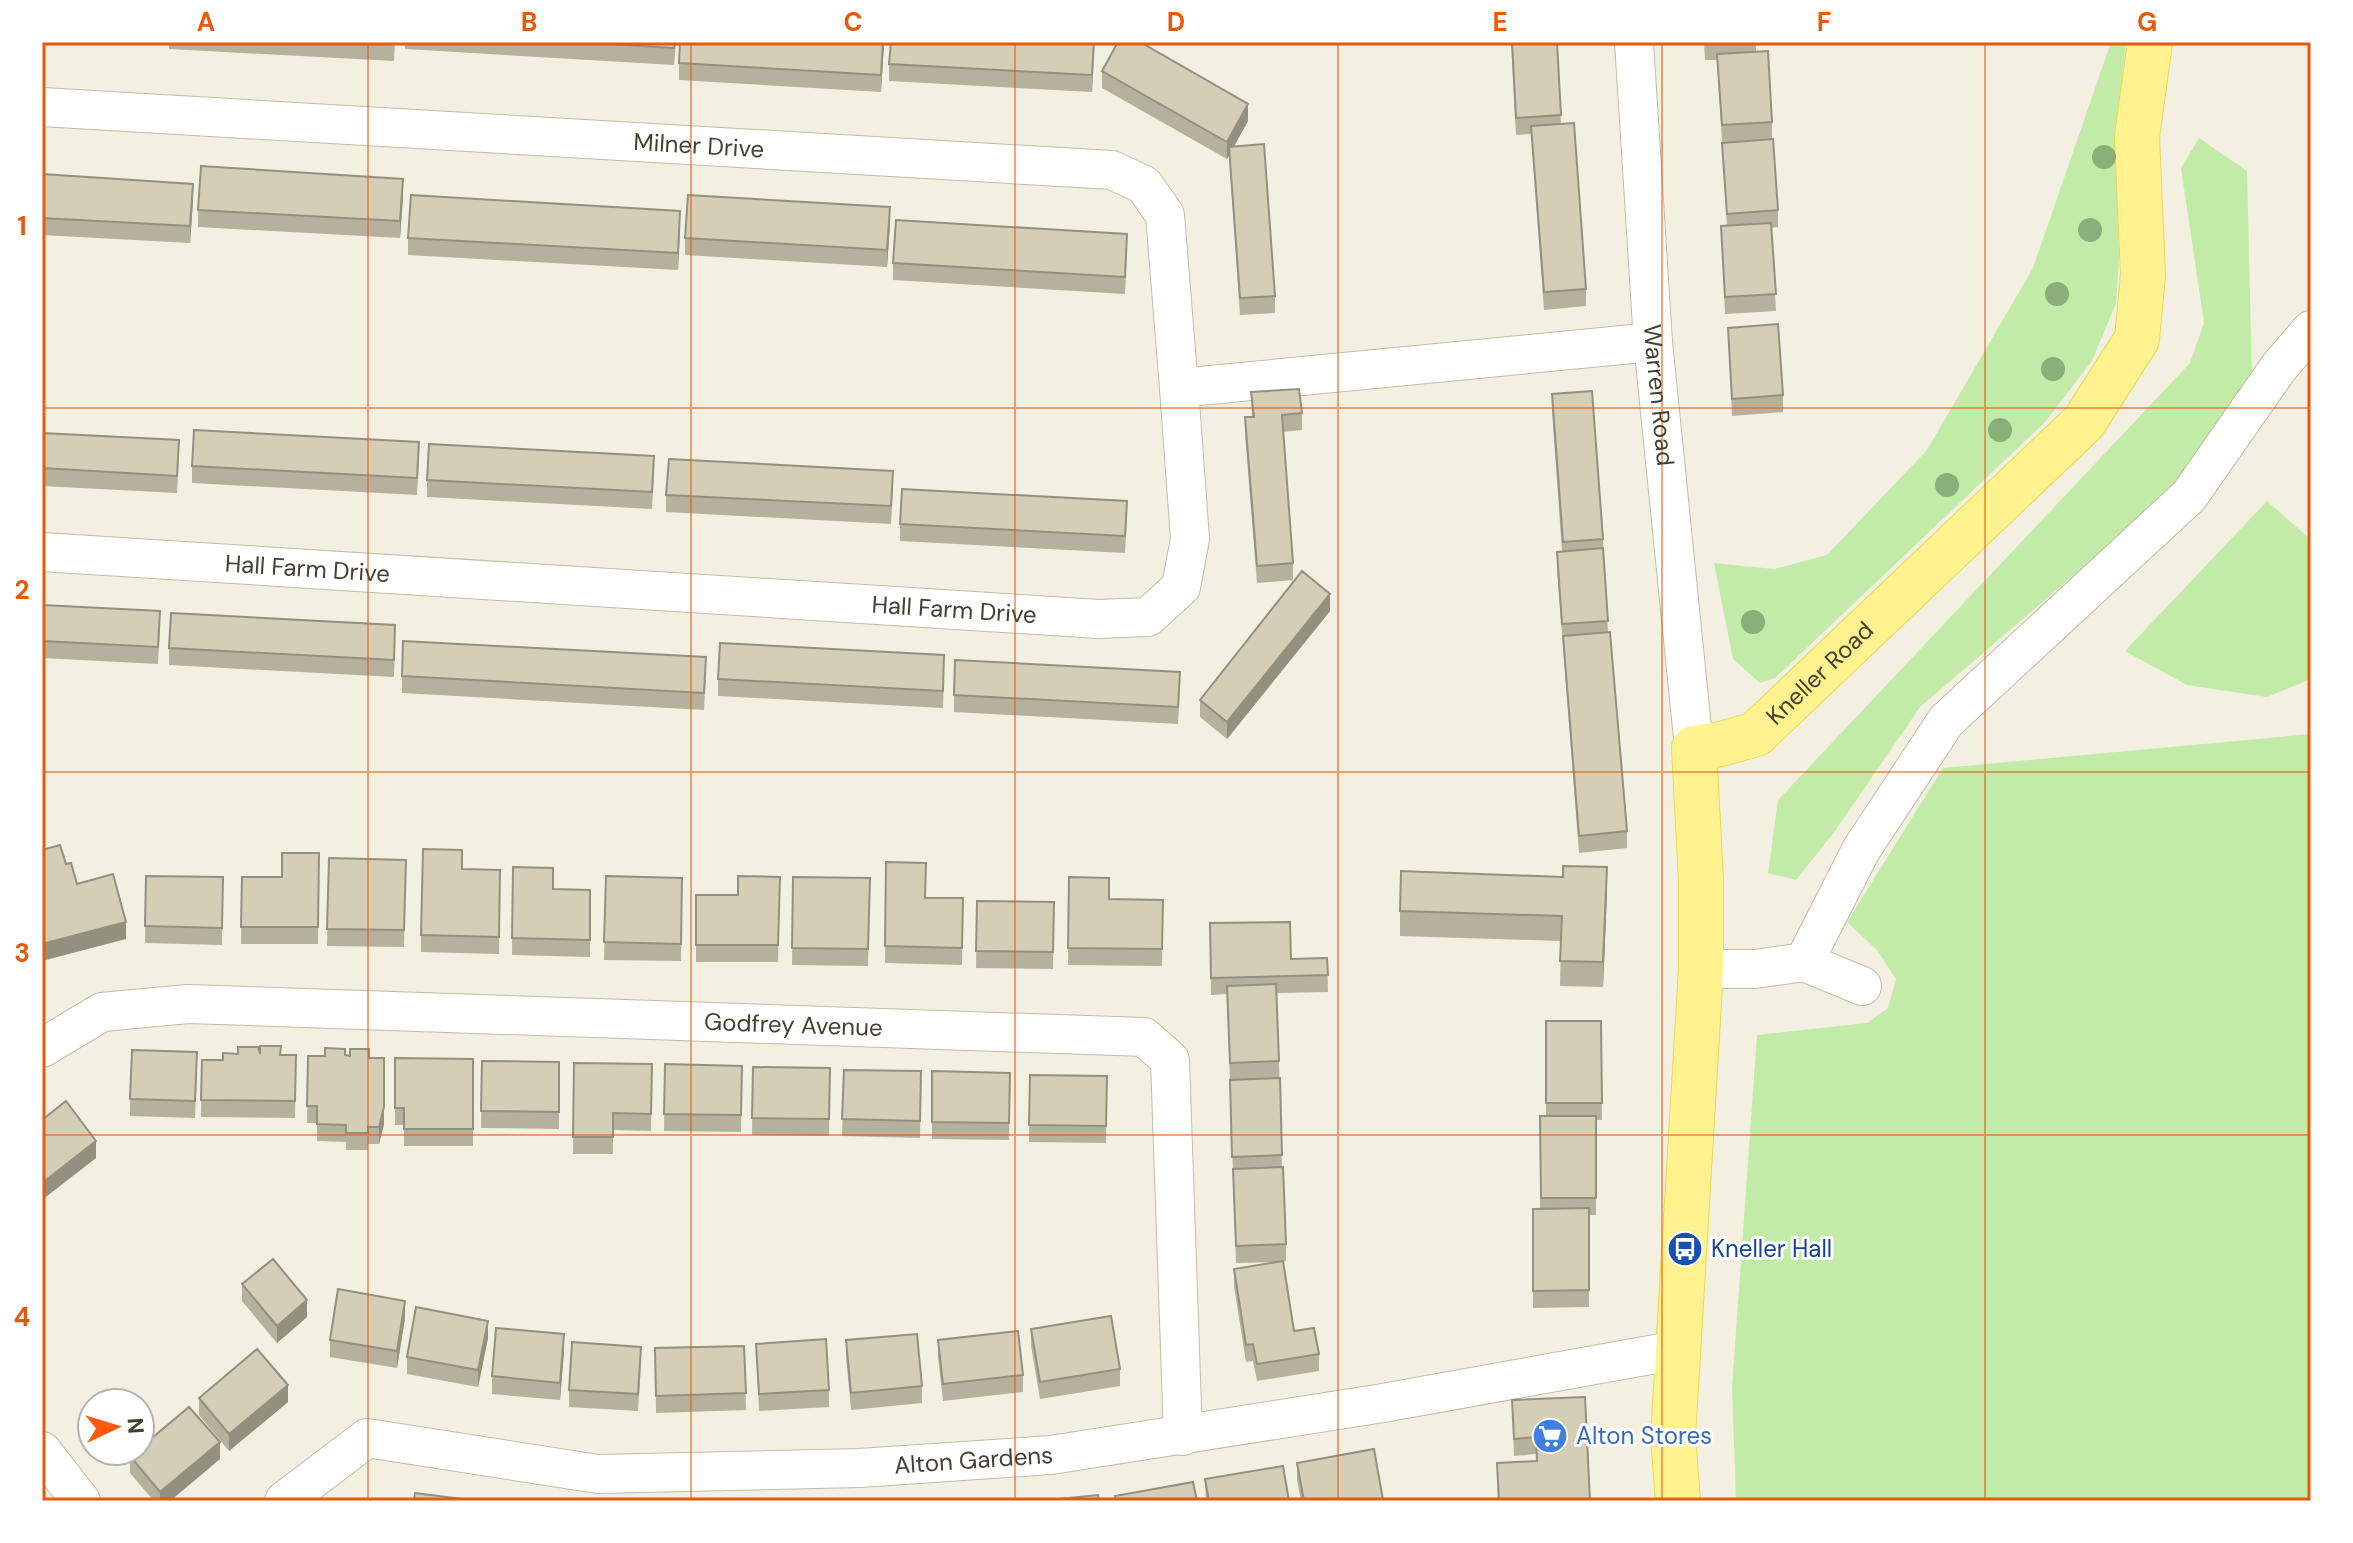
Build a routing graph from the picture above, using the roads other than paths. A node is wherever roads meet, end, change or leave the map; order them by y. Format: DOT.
graph roads {
  1 [pos="1634,42"];
  2 [pos="2150,42"];
  3 [pos="42,107"];
  4 [pos="2311,330"];
  5 [pos="1653,342"];
  6 [pos="1179,388"];
  7 [pos="42,552"];
  8 [pos="1694,748"];
  9 [pos="1804,962"];
  10 [pos="1701,969"];
  11 [pos="1862,986"];
  12 [pos="42,1048"];
  13 [pos="1678,1350"];
  14 [pos="1183,1436"];
  15 [pos="42,1451"];
  16 [pos="81,1501"];
  17 [pos="284,1501"];
  18 [pos="1678,1501"];
  1 -- 5 [label="street, Warren Road"];
  2 -- 8 [label="main road, Kneller Road"];
  3 -- 6 [label="street, Milner Drive"];
  4 -- 9 [label="street"];
  5 -- 6 [label="street"];
  5 -- 8 [label="street, Warren Road"];
  6 -- 7 [label="street, Hall Farm Drive"];
  8 -- 10 [label="main road"];
  9 -- 10 [label="street"];
  9 -- 11 [label="street"];
  10 -- 13 [label="main road"];
  12 -- 14 [label="street, Godfrey Avenue"];
  13 -- 14 [label="street, Alton Gardens"];
  13 -- 18 [label="main road"];
  14 -- 17 [label="street, Alton Gardens"];
  15 -- 16 [label="street"];
}
